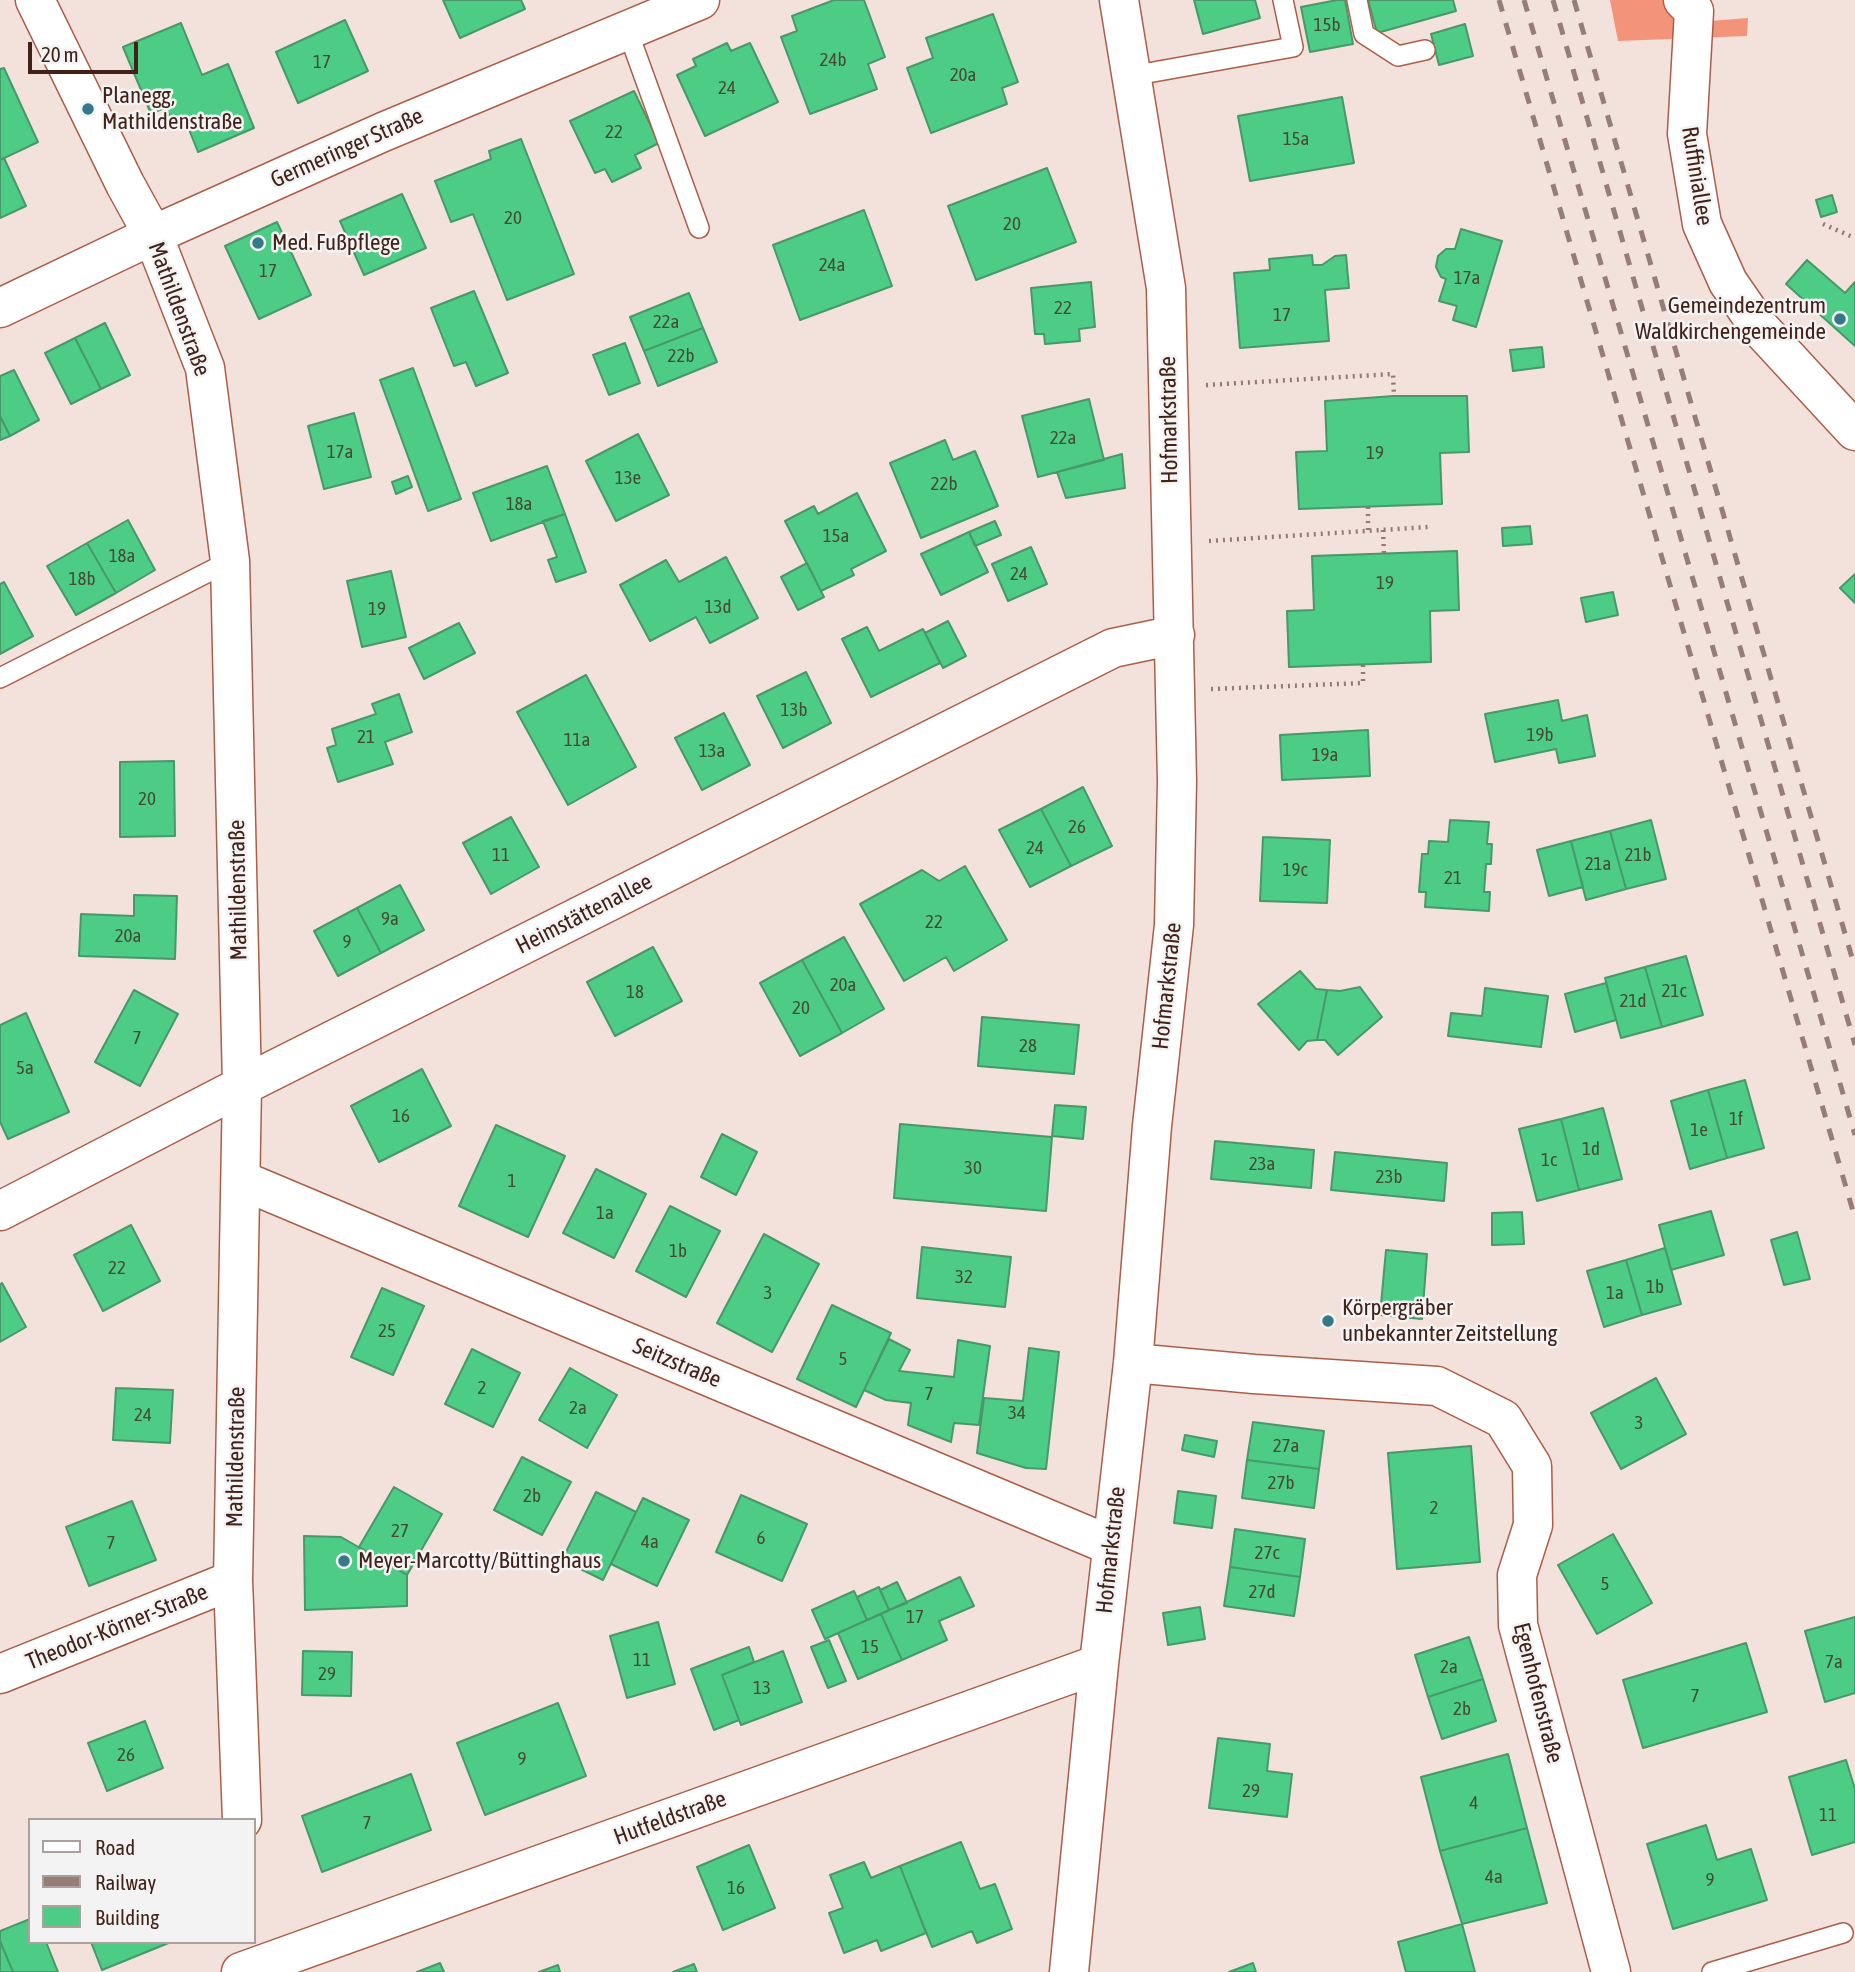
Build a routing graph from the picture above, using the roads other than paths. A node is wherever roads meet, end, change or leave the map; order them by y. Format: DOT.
graph roads {
  1 [pos="35,0"];
  2 [pos="700,0"];
  3 [pos="1119,0"];
  4 [pos="1283,0"];
  5 [pos="1357,0"];
  6 [pos="1683,0"];
  7 [pos="627,29"];
  8 [pos="1425,50"];
  9 [pos="1131,76"];
  10 [pos="699,228"];
  11 [pos="153,235"];
  12 [pos="0,308"];
  13 [pos="1855,431"];
  14 [pos="230,561"];
  15 [pos="1175,635"];
  16 [pos="0,678"];
  17 [pos="242,1086"];
  18 [pos="241,1180"];
  19 [pos="0,1211"];
  20 [pos="1133,1363"];
  21 [pos="1112,1546"];
  22 [pos="233,1580"];
  23 [pos="1099,1664"];
  24 [pos="0,1674"];
  25 [pos="242,1818"];
  26 [pos="1843,1933"];
  27 [pos="245,1964"];
  28 [pos="1069,1972"];
  29 [pos="1611,1972"];
  30 [pos="1712,1972"];
  1 -- 11 [label="street, Mathildenstraße"];
  2 -- 7 [label="street, Germeringer Straße"];
  3 -- 9 [label="street, Hofmarkstraße"];
  4 -- 9 [label="lane"];
  5 -- 8 [label="lane"];
  6 -- 13 [label="street, Ruffiniallee"];
  7 -- 10 [label="lane"];
  7 -- 11 [label="street, Germeringer Straße"];
  9 -- 15 [label="street, Hofmarkstraße"];
  11 -- 12 [label="street, Germeringer Straße"];
  11 -- 14 [label="street, Mathildenstraße"];
  14 -- 16 [label="lane"];
  14 -- 17 [label="street, Mathildenstraße"];
  15 -- 17 [label="street, Heimstättenallee"];
  15 -- 20 [label="street, Hofmarkstraße"];
  17 -- 18 [label="street, Mathildenstraße"];
  17 -- 19 [label="street, Heimstättenallee"];
  18 -- 21 [label="street, Seitzstraße"];
  18 -- 22 [label="street, Mathildenstraße"];
  20 -- 21 [label="street, Hofmarkstraße"];
  20 -- 29 [label="street, Egenhofenstraße"];
  21 -- 23 [label="street, Hofmarkstraße"];
  22 -- 24 [label="street, Theodor-Körner-Straße"];
  22 -- 25 [label="street, Mathildenstraße"];
  23 -- 27 [label="street, Hutfeldstraße"];
  23 -- 28 [label="street, Hofmarkstraße"];
  26 -- 30 [label="lane"];
}
